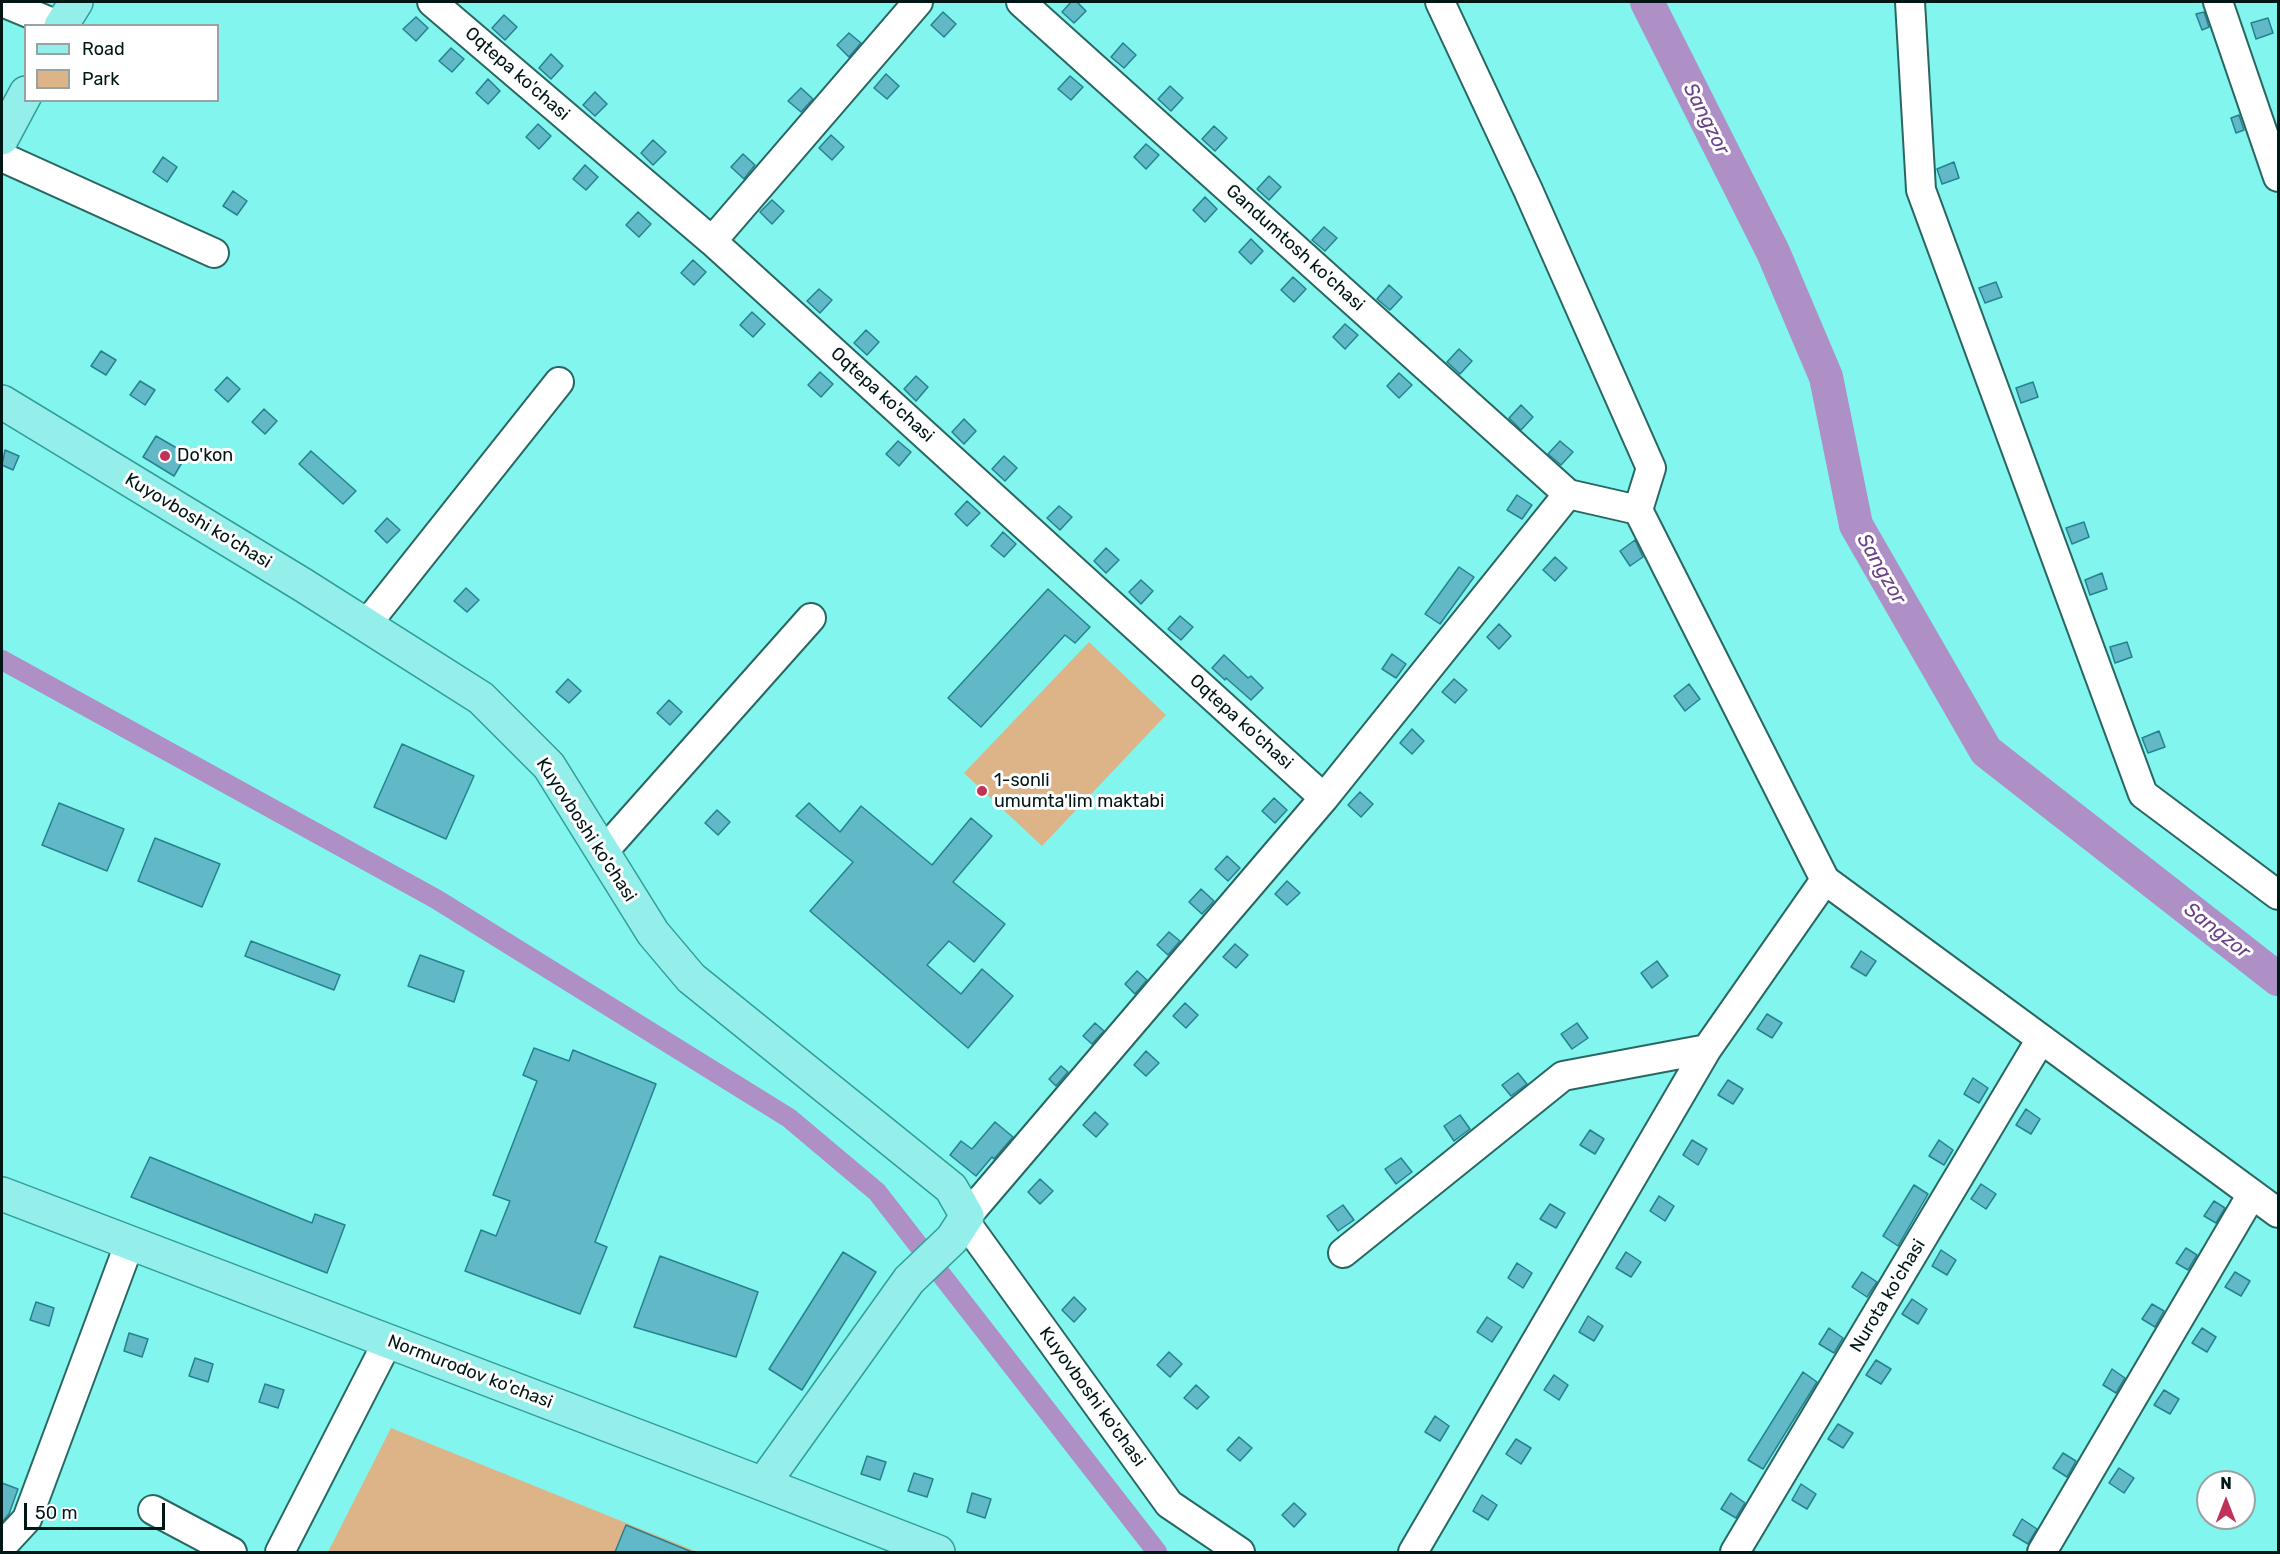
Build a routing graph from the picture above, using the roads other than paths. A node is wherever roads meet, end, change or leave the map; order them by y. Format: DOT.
graph roads {
  1 [pos="2,2"];
  2 [pos="76,2"];
  3 [pos="432,2"];
  4 [pos="918,2"];
  5 [pos="1021,2"];
  6 [pos="1440,2"];
  7 [pos="1910,2"];
  8 [pos="2218,2"];
  9 [pos="56,24"];
  10 [pos="62,24"];
  11 [pos="24,97"];
  12 [pos="2,138"];
  13 [pos="2,157"];
  14 [pos="2278,177"];
  15 [pos="712,241"];
  16 [pos="214,253"];
  17 [pos="559,382"];
  18 [pos="2,402"];
  19 [pos="1568,494"];
  20 [pos="1638,510"];
  21 [pos="811,618"];
  22 [pos="366,625"];
  23 [pos="1324,798"];
  24 [pos="603,852"];
  25 [pos="1826,880"];
  26 [pos="2278,895"];
  27 [pos="2042,1039"];
  28 [pos="1707,1049"];
  29 [pos="2,1194"];
  30 [pos="2252,1194"];
  31 [pos="2278,1213"];
  32 [pos="961,1225"];
  33 [pos="130,1242"];
  34 [pos="1343,1253"];
  35 [pos="388,1341"];
  36 [pos="763,1484"];
  37 [pos="153,1510"];
  38 [pos="2,1546"];
  39 [pos="232,1552"];
  40 [pos="280,1552"];
  41 [pos="938,1552"];
  42 [pos="1240,1552"];
  43 [pos="1413,1552"];
  44 [pos="1735,1552"];
  45 [pos="2042,1552"];
  1 -- 9 [label="street"];
  2 -- 10 [label="main road"];
  3 -- 15 [label="street, Oqtepa ko'chasi"];
  4 -- 15 [label="street"];
  5 -- 19 [label="street, Gandumtosh ko'chasi"];
  6 -- 20 [label="street"];
  7 -- 26 [label="street"];
  8 -- 14 [label="street"];
  11 -- 12 [label="main road"];
  13 -- 16 [label="street"];
  15 -- 23 [label="street, Oqtepa ko'chasi"];
  17 -- 22 [label="street"];
  18 -- 22 [label="main road, Kuyovboshi ko'chasi"];
  19 -- 20 [label="street"];
  19 -- 23 [label="street"];
  20 -- 25 [label="street"];
  21 -- 24 [label="street"];
  22 -- 24 [label="main road, Kuyovboshi ko'chasi"];
  23 -- 32 [label="street"];
  24 -- 32 [label="main road, Kuyovboshi ko'chasi"];
  25 -- 27 [label="street"];
  25 -- 28 [label="street"];
  27 -- 30 [label="street"];
  27 -- 44 [label="street, Nurota ko'chasi"];
  28 -- 34 [label="street"];
  28 -- 43 [label="street"];
  29 -- 33 [label="main road, Normurodov ko'chasi"];
  30 -- 31 [label="street"];
  30 -- 45 [label="street"];
  32 -- 36 [label="main road"];
  32 -- 42 [label="street, Kuyovboshi ko'chasi"];
  33 -- 35 [label="main road, Normurodov ko'chasi"];
  33 -- 38 [label="street"];
  35 -- 36 [label="main road, Normurodov ko'chasi"];
  35 -- 40 [label="street"];
  36 -- 41 [label="main road, Normurodov ko'chasi"];
  37 -- 39 [label="street"];
}
